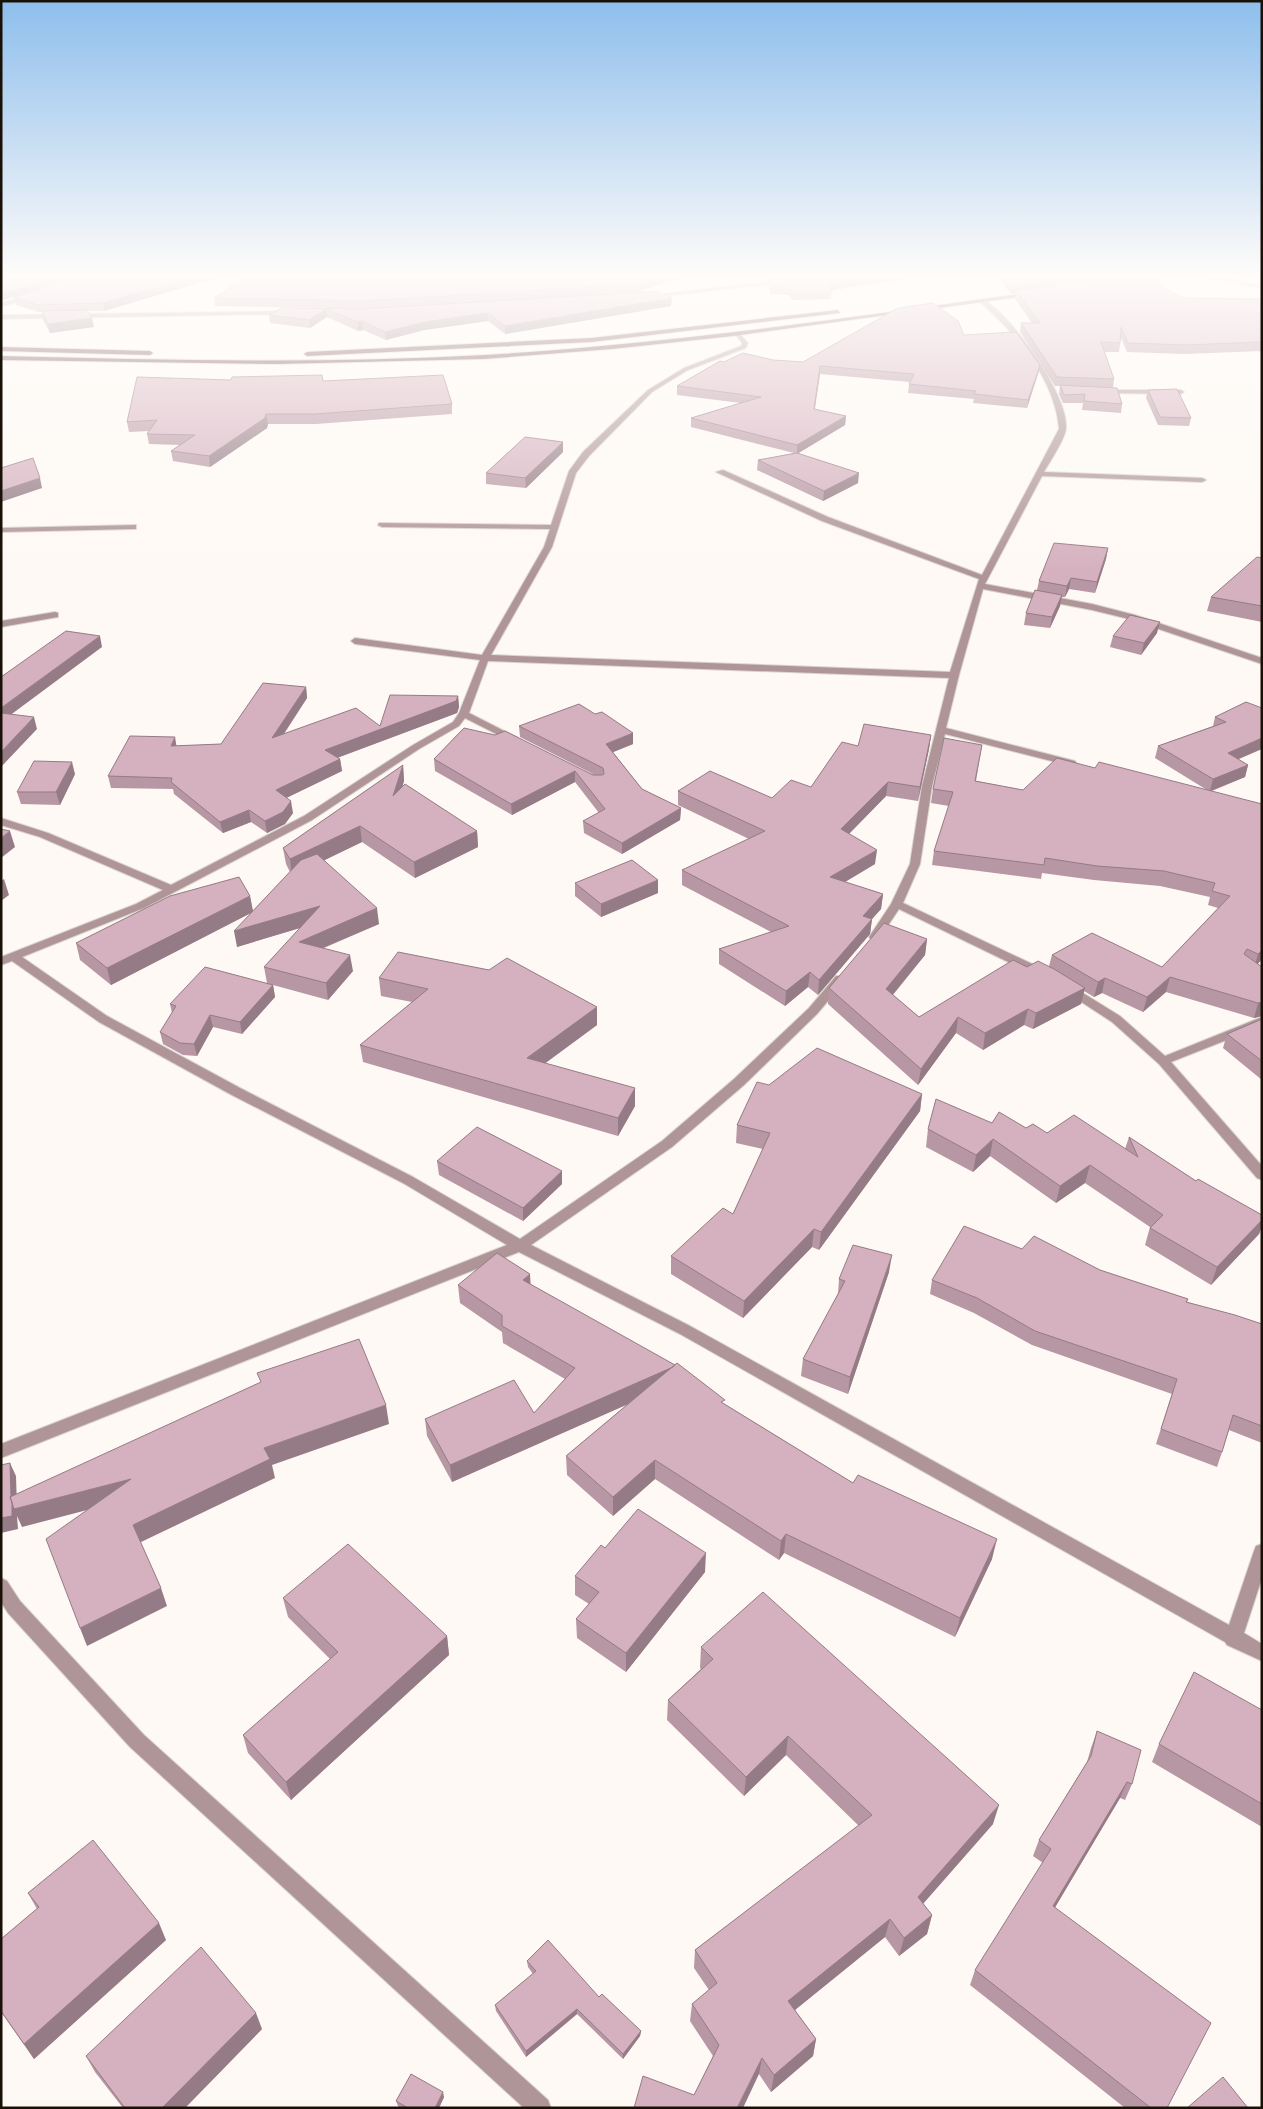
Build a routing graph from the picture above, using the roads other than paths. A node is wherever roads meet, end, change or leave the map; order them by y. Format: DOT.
graph roads {
  1 [pos="674,376"];
  2 [pos="1046,376"];
  3 [pos="1089,392"];
  4 [pos="1181,392"];
  5 [pos="720,472"];
  6 [pos="1039,474"];
  7 [pos="1202,480"];
  8 [pos="382,525"];
  9 [pos="554,527"];
  10 [pos="133,528"];
  11 [pos="1,530"];
  12 [pos="982,582"];
  13 [pos="55,615"];
  14 [pos="1,624"];
  15 [pos="355,641"];
  16 [pos="485,658"];
  17 [pos="1262,660"];
  18 [pos="954,675"];
  19 [pos="464,714"];
  20 [pos="940,730"];
  21 [pos="522,744"];
  22 [pos="1083,766"];
  23 [pos="1,821"];
  24 [pos="171,889"];
  25 [pos="897,904"];
  26 [pos="870,943"];
  27 [pos="8,959"];
  28 [pos="845,973"];
  29 [pos="1262,1021"];
  30 [pos="1163,1061"];
  31 [pos="1262,1175"];
  32 [pos="520,1246"];
  33 [pos="1,1451"];
  34 [pos="1262,1551"];
  35 [pos="1,1586"];
  36 [pos="1233,1638"];
  37 [pos="1262,1653"];
  38 [pos="540,2108"];
  1 -- 9 [label="street"];
  2 -- 6 [label="street"];
  3 -- 4 [label="street"];
  5 -- 12 [label="street"];
  6 -- 7 [label="street"];
  6 -- 12 [label="street"];
  8 -- 9 [label="street"];
  9 -- 16 [label="street"];
  10 -- 11 [label="street"];
  12 -- 17 [label="street"];
  12 -- 18 [label="street"];
  13 -- 14 [label="street"];
  15 -- 16 [label="street"];
  16 -- 18 [label="street"];
  16 -- 19 [label="street"];
  18 -- 20 [label="street"];
  19 -- 21 [label="street"];
  19 -- 24 [label="street"];
  20 -- 22 [label="street"];
  20 -- 25 [label="street"];
  23 -- 24 [label="street"];
  24 -- 27 [label="street"];
  25 -- 26 [label="street"];
  25 -- 30 [label="street"];
  27 -- 32 [label="street"];
  28 -- 32 [label="street"];
  29 -- 30 [label="street"];
  30 -- 31 [label="street"];
  32 -- 33 [label="street"];
  32 -- 36 [label="street"];
  34 -- 36 [label="street"];
  35 -- 38 [label="street"];
  36 -- 37 [label="street"];
}
